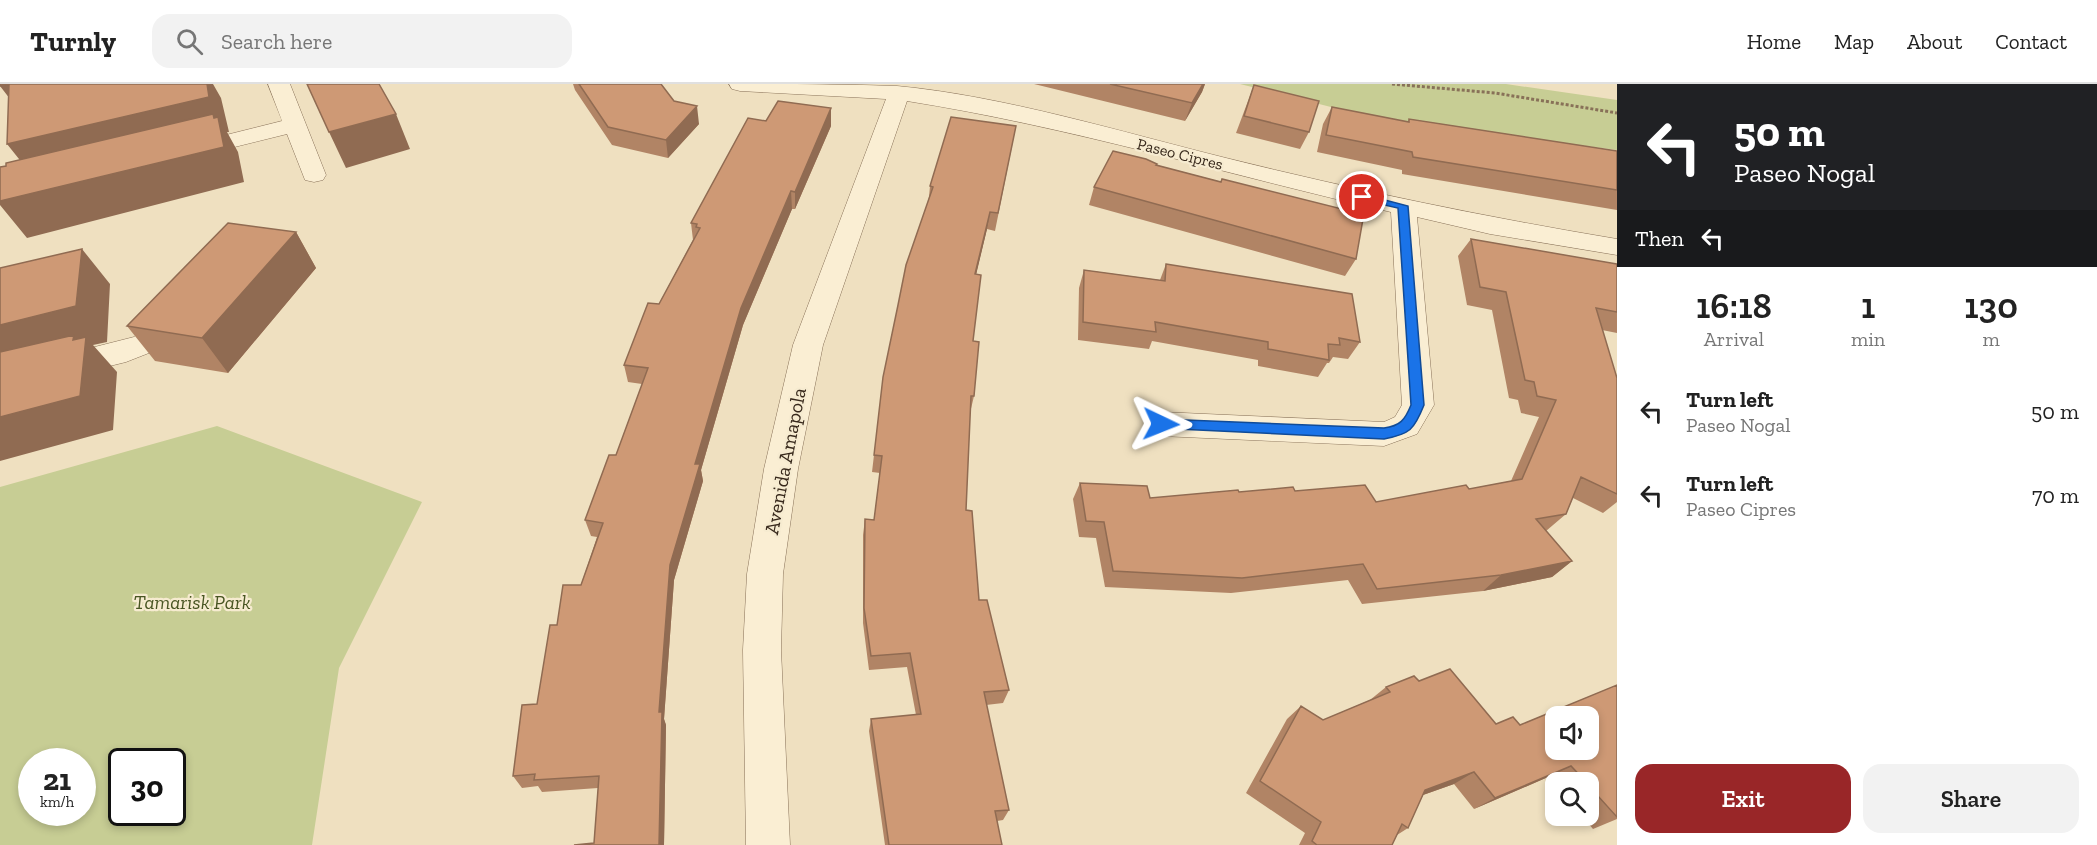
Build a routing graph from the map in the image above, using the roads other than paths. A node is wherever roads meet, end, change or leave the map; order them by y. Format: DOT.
graph roads {
  1 [pos="279,84"];
  2 [pos="740,84"];
  3 [pos="899,93"];
  4 [pos="296,125"];
  5 [pos="170,156"];
  6 [pos="314,175"];
  7 [pos="1403,206"];
  8 [pos="1617,247"];
  9 [pos="190,296"];
  10 [pos="0,382"];
  11 [pos="1161,424"];
  12 [pos="768,845"];
  1 -- 4 [label="street"];
  2 -- 3 [label="street, Paseo Cipres"];
  3 -- 7 [label="street, Paseo Cipres"];
  3 -- 12 [label="street, Avenida Amapola"];
  4 -- 5 [label="street"];
  4 -- 6 [label="street"];
  7 -- 8 [label="street, Paseo Cipres"];
  7 -- 11 [label="street"];
  9 -- 10 [label="street"];
}
